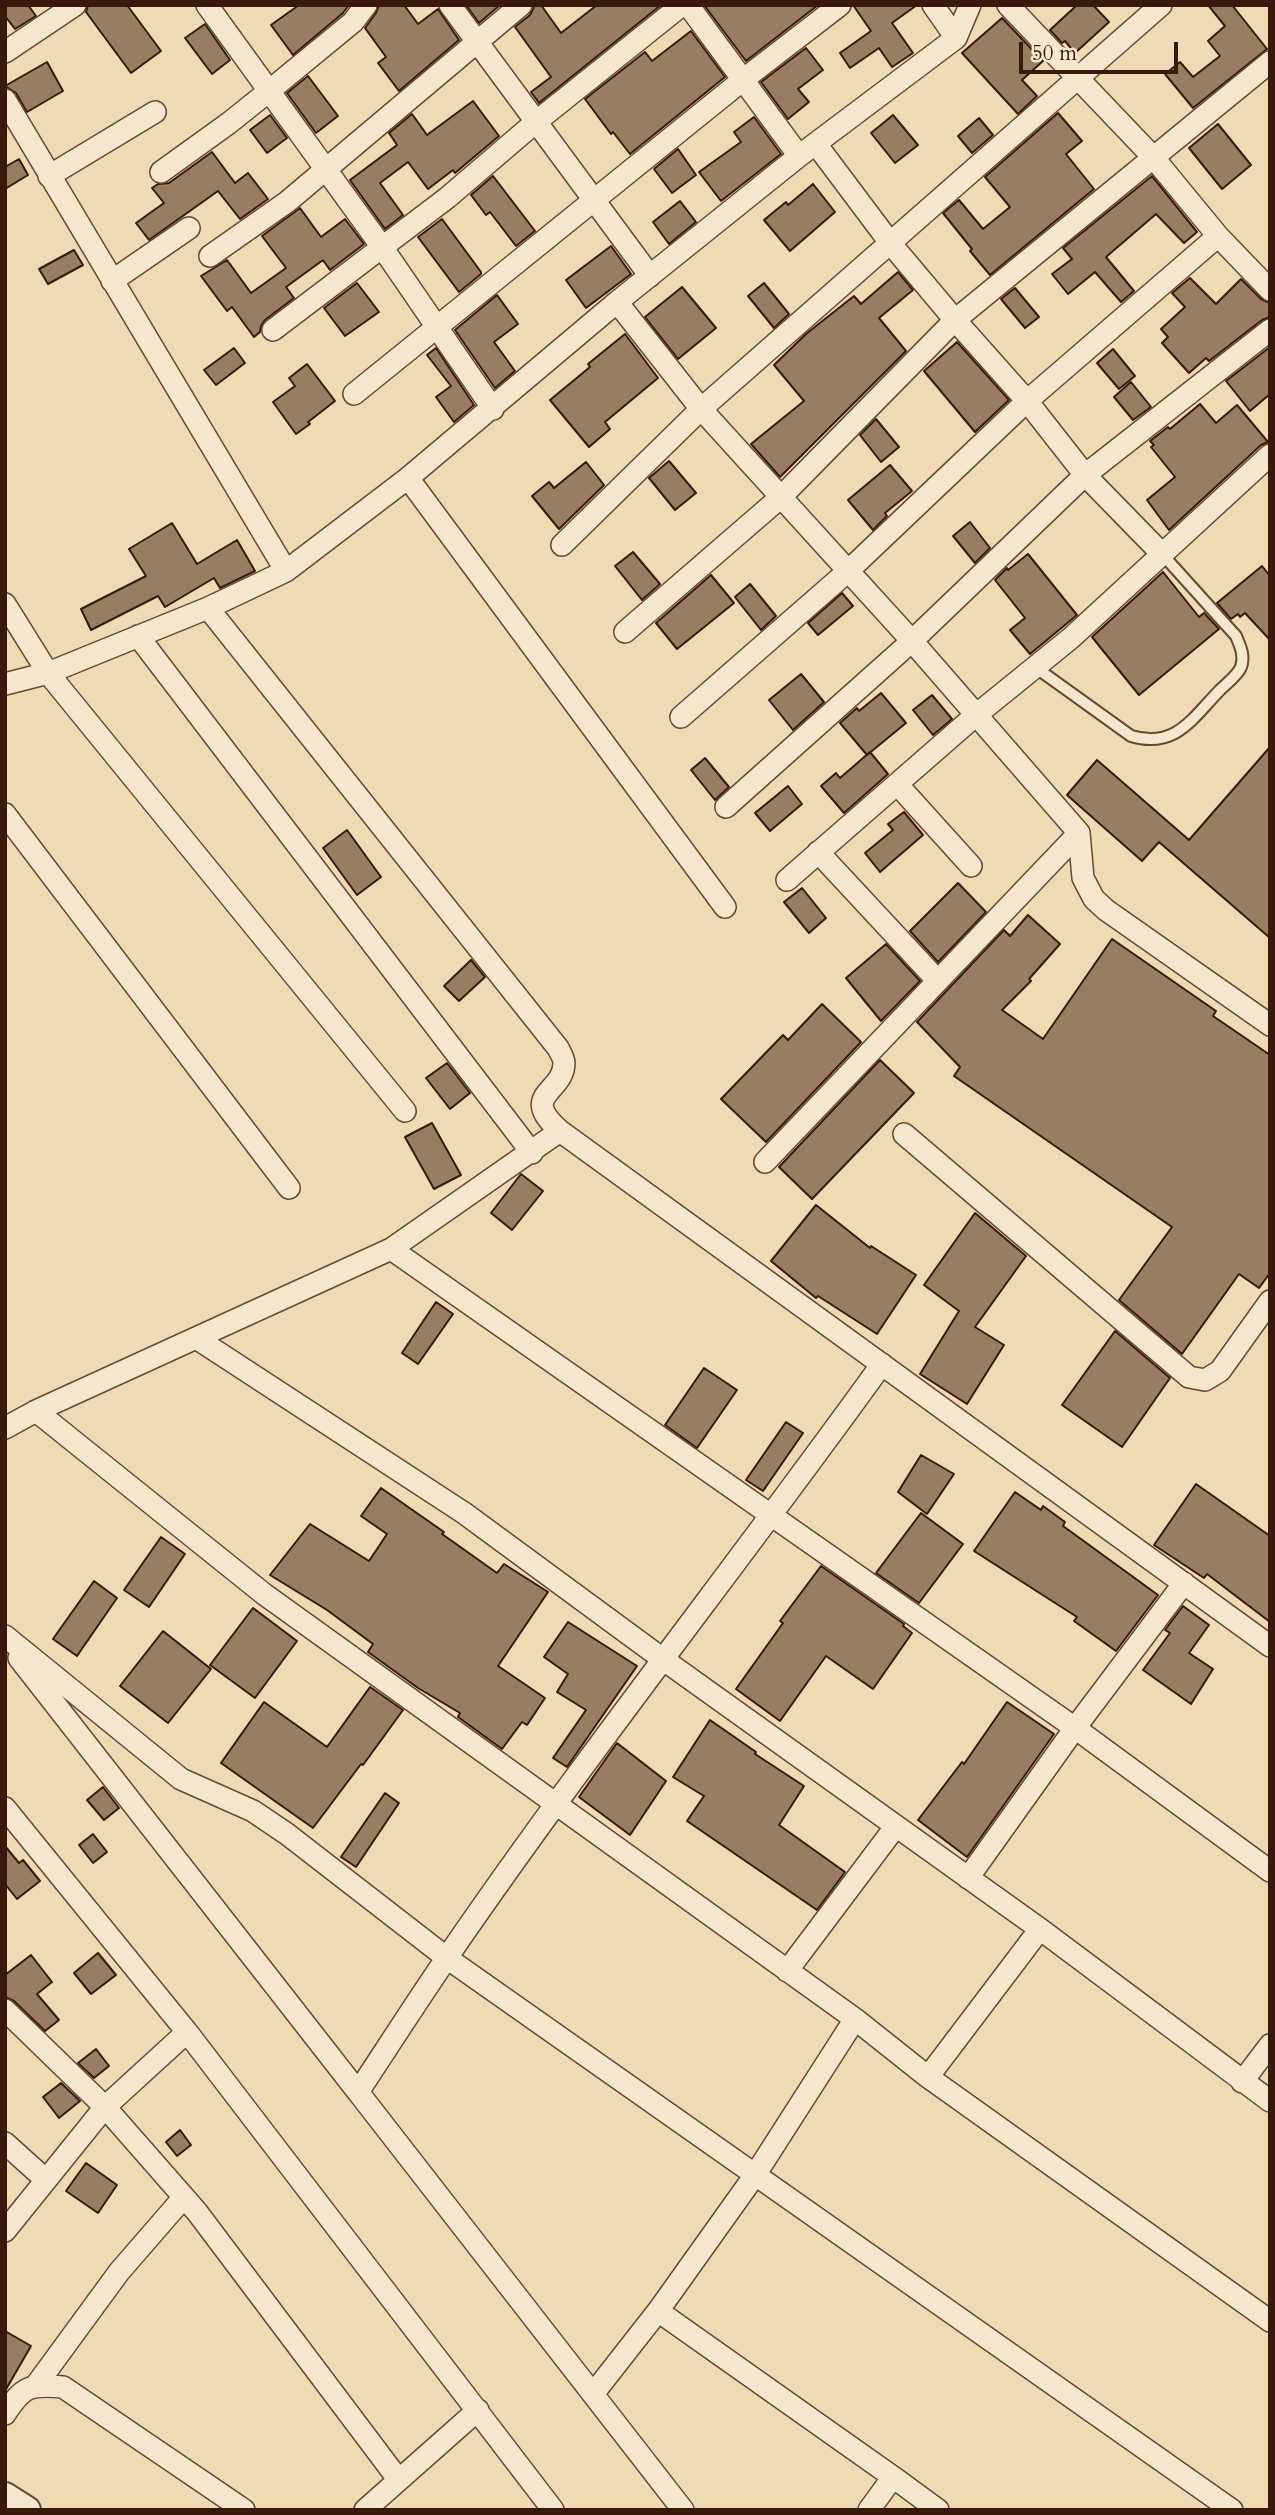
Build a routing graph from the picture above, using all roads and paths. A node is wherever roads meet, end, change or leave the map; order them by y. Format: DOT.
graph roads {
  1 [pos="75,5"];
  2 [pos="366,5"];
  3 [pos="450,5"];
  4 [pos="521,5"];
  5 [pos="681,5"];
  6 [pos="688,5"];
  7 [pos="840,5"];
  8 [pos="933,5"];
  9 [pos="970,5"];
  10 [pos="1008,5"];
  11 [pos="1161,5"];
  12 [pos="215,8"];
  13 [pos="956,38"];
  14 [pos="476,41"];
  15 [pos="5,52"];
  16 [pos="1270,62"];
  17 [pos="1076,78"];
  18 [pos="744,79"];
  19 [pos="269,91"];
  20 [pos="5,100"];
  21 [pos="155,112"];
  22 [pos="537,121"];
  23 [pos="808,150"];
  24 [pos="1153,157"];
  25 [pos="325,169"];
  26 [pos="161,172"];
  27 [pos="49,176"];
  28 [pos="594,200"];
  29 [pos="189,228"];
  30 [pos="1218,236"];
  31 [pos="891,244"];
  32 [pos="382,247"];
  33 [pos="210,257"];
  34 [pos="650,276"];
  35 [pos="112,281"];
  36 [pos="1270,290"];
  37 [pos="617,302"];
  38 [pos="955,320"];
  39 [pos="436,326"];
  40 [pos="273,330"];
  41 [pos="1270,330"];
  42 [pos="354,394"];
  43 [pos="1027,401"];
  44 [pos="493,409"];
  45 [pos="701,410"];
  46 [pos="1270,455"];
  47 [pos="1085,475"];
  48 [pos="408,478"];
  49 [pos="780,497"];
  50 [pos="562,545"];
  51 [pos="1163,555"];
  52 [pos="286,571"];
  53 [pos="847,572"];
  54 [pos="5,604"];
  55 [pos="208,608"];
  56 [pos="625,632"];
  57 [pos="138,636"];
  58 [pos="912,641"];
  59 [pos="1035,667"];
  60 [pos="48,673"];
  61 [pos="5,684"];
  62 [pos="976,715"];
  63 [pos="681,717"];
  64 [pos="897,784"];
  65 [pos="726,807"];
  66 [pos="5,814"];
  67 [pos="1079,833"];
  68 [pos="818,852"];
  69 [pos="971,866"];
  70 [pos="787,880"];
  71 [pos="725,907"];
  72 [pos="938,981"];
  73 [pos="1270,1025"];
  74 [pos="405,1111"];
  75 [pos="560,1131"];
  76 [pos="904,1134"];
  77 [pos="532,1153"];
  78 [pos="765,1162"];
  79 [pos="289,1188"];
  80 [pos="391,1249"];
  81 [pos="1270,1301"];
  82 [pos="196,1338"];
  83 [pos="883,1364"];
  84 [pos="36,1411"];
  85 [pos="5,1428"];
  86 [pos="773,1516"];
  87 [pos="1184,1583"];
  88 [pos="5,1638"];
  89 [pos="1270,1646"];
  90 [pos="664,1660"];
  91 [pos="1074,1728"];
  92 [pos="556,1805"];
  93 [pos="5,1808"];
  94 [pos="896,1826"];
  95 [pos="1270,1871"];
  96 [pos="968,1878"];
  97 [pos="1040,1929"];
  98 [pos="447,1958"];
  99 [pos="787,1971"];
  100 [pos="5,2010"];
  101 [pos="855,2019"];
  102 [pos="187,2032"];
  103 [pos="1270,2045"];
  104 [pos="928,2077"];
  105 [pos="1242,2082"];
  106 [pos="358,2092"];
  107 [pos="1270,2101"];
  108 [pos="105,2107"];
  109 [pos="5,2143"];
  110 [pos="755,2175"];
  111 [pos="46,2180"];
  112 [pos="184,2197"];
  113 [pos="5,2231"];
  114 [pos="658,2311"];
  115 [pos="1270,2320"];
  116 [pos="37,2384"];
  117 [pos="593,2394"];
  118 [pos="478,2410"];
  119 [pos="5,2414"];
  120 [pos="892,2477"];
  121 [pos="398,2479"];
  122 [pos="5,2496"];
  123 [pos="27,2510"];
  124 [pos="244,2510"];
  125 [pos="365,2510"];
  126 [pos="553,2510"];
  127 [pos="683,2510"];
  128 [pos="869,2510"];
  129 [pos="938,2510"];
  130 [pos="1232,2510"];
  1 -- 15 [label="street"];
  2 -- 19 [label="street"];
  3 -- 14 [label="street"];
  4 -- 14 [label="street"];
  5 -- 22 [label="street"];
  6 -- 18 [label="street"];
  7 -- 18 [label="street"];
  8 -- 13 [label="street"];
  9 -- 13 [label="street"];
  10 -- 17 [label="street"];
  11 -- 17 [label="street"];
  12 -- 19 [label="street"];
  13 -- 23 [label="street"];
  14 -- 22 [label="street"];
  14 -- 25 [label="street"];
  16 -- 24 [label="street"];
  17 -- 24 [label="street"];
  17 -- 31 [label="street"];
  18 -- 23 [label="street"];
  18 -- 28 [label="street"];
  19 -- 25 [label="street"];
  19 -- 26 [label="street"];
  20 -- 27 [label="street"];
  21 -- 27 [label="street"];
  22 -- 28 [label="street"];
  22 -- 32 [label="street"];
  23 -- 31 [label="street"];
  23 -- 34 [label="street"];
  24 -- 30 [label="street"];
  24 -- 38 [label="street"];
  25 -- 32 [label="street"];
  25 -- 33 [label="street"];
  27 -- 35 [label="street"];
  28 -- 34 [label="street"];
  28 -- 39 [label="street"];
  29 -- 35 [label="street"];
  30 -- 36 [label="street"];
  30 -- 43 [label="street"];
  31 -- 38 [label="street"];
  31 -- 45 [label="street"];
  32 -- 39 [label="street"];
  32 -- 40 [label="street"];
  34 -- 37 [label="street"];
  35 -- 52 [label="street"];
  37 -- 44 [label="street"];
  37 -- 45 [label="street"];
  38 -- 43 [label="street"];
  38 -- 49 [label="street"];
  39 -- 42 [label="street"];
  39 -- 44 [label="street"];
  41 -- 47 [label="street"];
  43 -- 47 [label="street"];
  43 -- 53 [label="street"];
  44 -- 48 [label="street"];
  45 -- 49 [label="street"];
  45 -- 50 [label="street"];
  46 -- 51 [label="street"];
  47 -- 51 [label="street"];
  47 -- 58 [label="street"];
  48 -- 52 [label="street"];
  48 -- 71 [label="street"];
  49 -- 53 [label="street"];
  49 -- 56 [label="street"];
  51 -- 59 [label="street"];
  51 -- 59 [label="lane"];
  52 -- 55 [label="street"];
  53 -- 58 [label="street"];
  53 -- 63 [label="street"];
  54 -- 60 [label="street"];
  55 -- 57 [label="street"];
  55 -- 75 [label="street"];
  57 -- 60 [label="street"];
  57 -- 77 [label="street"];
  58 -- 62 [label="street"];
  58 -- 65 [label="street"];
  59 -- 62 [label="street"];
  60 -- 61 [label="street"];
  60 -- 74 [label="street"];
  62 -- 64 [label="street"];
  62 -- 67 [label="street"];
  64 -- 68 [label="street"];
  64 -- 69 [label="street"];
  66 -- 79 [label="street"];
  67 -- 72 [label="street"];
  67 -- 73 [label="street"];
  68 -- 70 [label="street"];
  68 -- 72 [label="street"];
  72 -- 78 [label="street"];
  75 -- 77 [label="street"];
  75 -- 83 [label="street"];
  76 -- 81 [label="street"];
  77 -- 80 [label="street"];
  80 -- 82 [label="street"];
  80 -- 86 [label="street"];
  82 -- 84 [label="street"];
  82 -- 90 [label="street"];
  83 -- 86 [label="street"];
  83 -- 87 [label="street"];
  84 -- 85 [label="street"];
  84 -- 92 [label="street"];
  86 -- 90 [label="street"];
  86 -- 91 [label="street"];
  87 -- 89 [label="street"];
  87 -- 91 [label="street"];
  88 -- 98 [label="street"];
  88 -- 106 [label="street"];
  90 -- 92 [label="street"];
  90 -- 94 [label="street"];
  91 -- 95 [label="street"];
  91 -- 96 [label="street"];
  92 -- 98 [label="street"];
  92 -- 99 [label="street"];
  93 -- 102 [label="street"];
  94 -- 96 [label="street"];
  94 -- 99 [label="street"];
  96 -- 97 [label="street"];
  97 -- 104 [label="street"];
  97 -- 105 [label="street"];
  98 -- 106 [label="street"];
  98 -- 110 [label="street"];
  99 -- 101 [label="street"];
  100 -- 108 [label="street"];
  101 -- 104 [label="street"];
  101 -- 110 [label="street"];
  102 -- 108 [label="street"];
  102 -- 118 [label="street"];
  103 -- 105 [label="street"];
  104 -- 115 [label="street"];
  105 -- 107 [label="street"];
  106 -- 117 [label="street"];
  108 -- 111 [label="street"];
  108 -- 112 [label="street"];
  109 -- 111 [label="street"];
  110 -- 114 [label="street"];
  110 -- 130 [label="street"];
  111 -- 113 [label="street"];
  112 -- 116 [label="street"];
  112 -- 121 [label="street"];
  114 -- 117 [label="street"];
  114 -- 120 [label="street"];
  116 -- 119 [label="street"];
  116 -- 124 [label="street"];
  117 -- 127 [label="street"];
  118 -- 121 [label="street"];
  118 -- 126 [label="street"];
  120 -- 128 [label="street"];
  120 -- 129 [label="street"];
  121 -- 125 [label="street"];
  122 -- 123 [label="street"];
}
